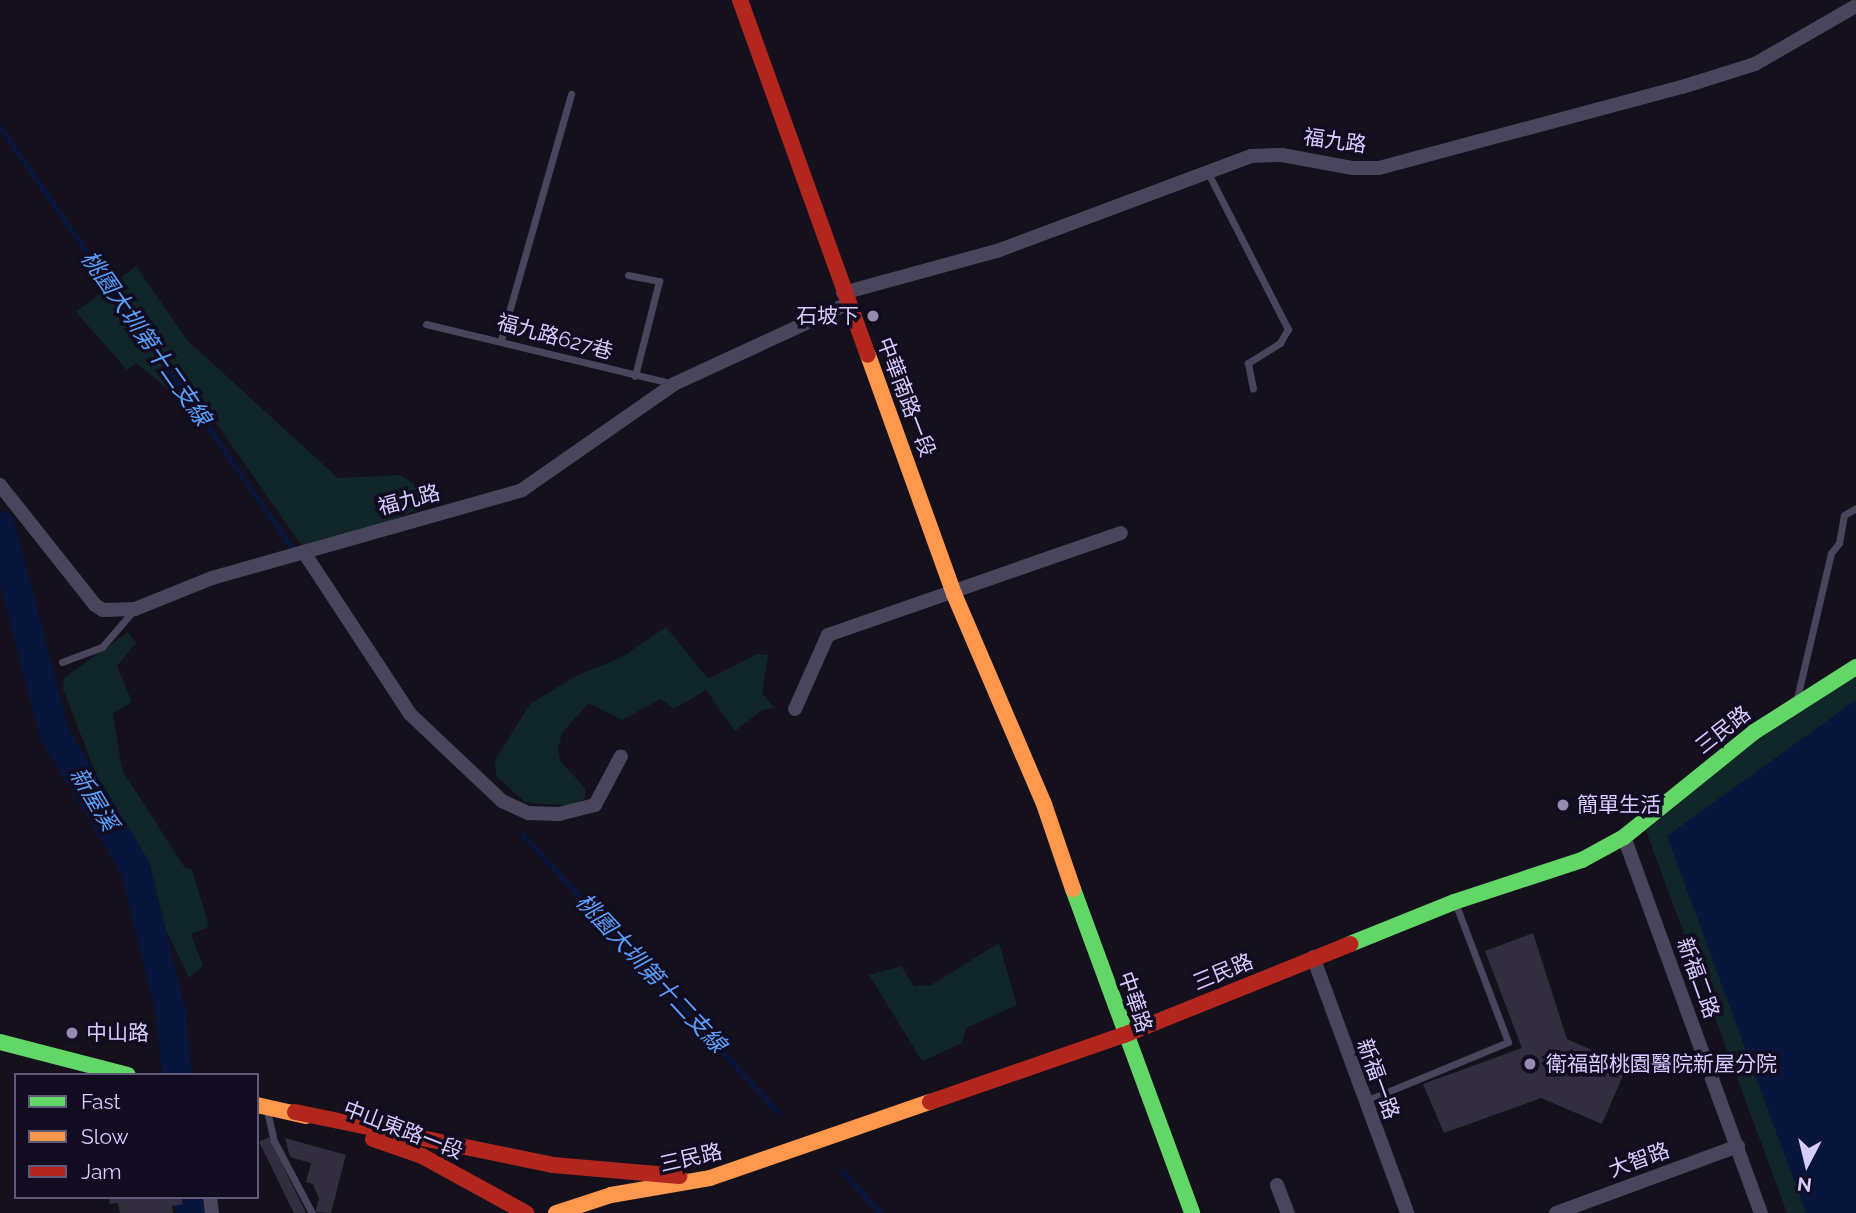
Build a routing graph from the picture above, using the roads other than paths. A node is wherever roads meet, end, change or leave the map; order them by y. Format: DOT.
graph roads {
  1 [pos="740,0"];
  2 [pos="1856,6"];
  3 [pos="571,94"];
  4 [pos="1206,171"];
  5 [pos="628,275"];
  6 [pos="846,298"];
  7 [pos="426,324"];
  8 [pos="501,340"];
  9 [pos="635,376"];
  10 [pos="674,384"];
  11 [pos="1253,388"];
  12 [pos="0,485"];
  13 [pos="1856,508"];
  14 [pos="1121,533"];
  15 [pos="305,554"];
  16 [pos="954,594"];
  17 [pos="135,609"];
  18 [pos="62,662"];
  19 [pos="1856,667"];
  20 [pos="1797,702"];
  21 [pos="795,709"];
  22 [pos="621,757"];
  23 [pos="1044,804"];
  24 [pos="1624,837"];
  25 [pos="1454,902"];
  26 [pos="1313,957"];
  27 [pos="1124,1035"];
  28 [pos="0,1042"];
  29 [pos="120,1073"];
  30 [pos="1363,1102"];
  31 [pos="262,1106"];
  32 [pos="295,1112"];
  33 [pos="1738,1146"];
  34 [pos="710,1178"];
  35 [pos="1277,1185"];
  36 [pos="312,1213"];
  37 [pos="526,1213"];
  38 [pos="556,1213"];
  39 [pos="1192,1213"];
  40 [pos="1288,1213"];
  41 [pos="1408,1213"];
  42 [pos="1556,1213"];
  43 [pos="1761,1213"];
  1 -- 6 [label="street, 中華南路一段"];
  2 -- 4 [label="street, 福九路"];
  3 -- 8 [label="lane"];
  4 -- 6 [label="street, 福九路"];
  4 -- 11 [label="lane"];
  5 -- 9 [label="lane"];
  6 -- 10 [label="street, 福九路"];
  6 -- 16 [label="street, 中華南路一段"];
  7 -- 8 [label="lane, 福九路627巷"];
  8 -- 9 [label="lane, 福九路627巷"];
  9 -- 10 [label="lane, 福九路627巷"];
  10 -- 15 [label="street, 福九路"];
  12 -- 17 [label="street, 福九路"];
  13 -- 20 [label="lane"];
  14 -- 16 [label="street"];
  15 -- 17 [label="street, 福九路"];
  15 -- 22 [label="street"];
  16 -- 21 [label="street"];
  16 -- 23 [label="street, 中華南路一段"];
  17 -- 18 [label="lane"];
  19 -- 20 [label="street, 三民路"];
  20 -- 24 [label="street, 三民路"];
  23 -- 27 [label="street, 中華路"];
  24 -- 25 [label="street, 三民路"];
  24 -- 33 [label="street, 新福二路"];
  25 -- 26 [label="street, 三民路"];
  25 -- 30 [label="lane"];
  26 -- 27 [label="street, 三民路"];
  26 -- 30 [label="street, 新福一路"];
  27 -- 34 [label="street, 三民路"];
  27 -- 39 [label="street, 中華路"];
  28 -- 29 [label="street"];
  30 -- 41 [label="street, 新福一路"];
  31 -- 32 [label="street, 中山東路一段"];
  31 -- 36 [label="lane"];
  32 -- 34 [label="street"];
  32 -- 37 [label="street, 中山東路一段"];
  33 -- 42 [label="street, 大智路"];
  33 -- 43 [label="street, 新福二路"];
  34 -- 38 [label="street, 三民路"];
  35 -- 40 [label="street"];
}
